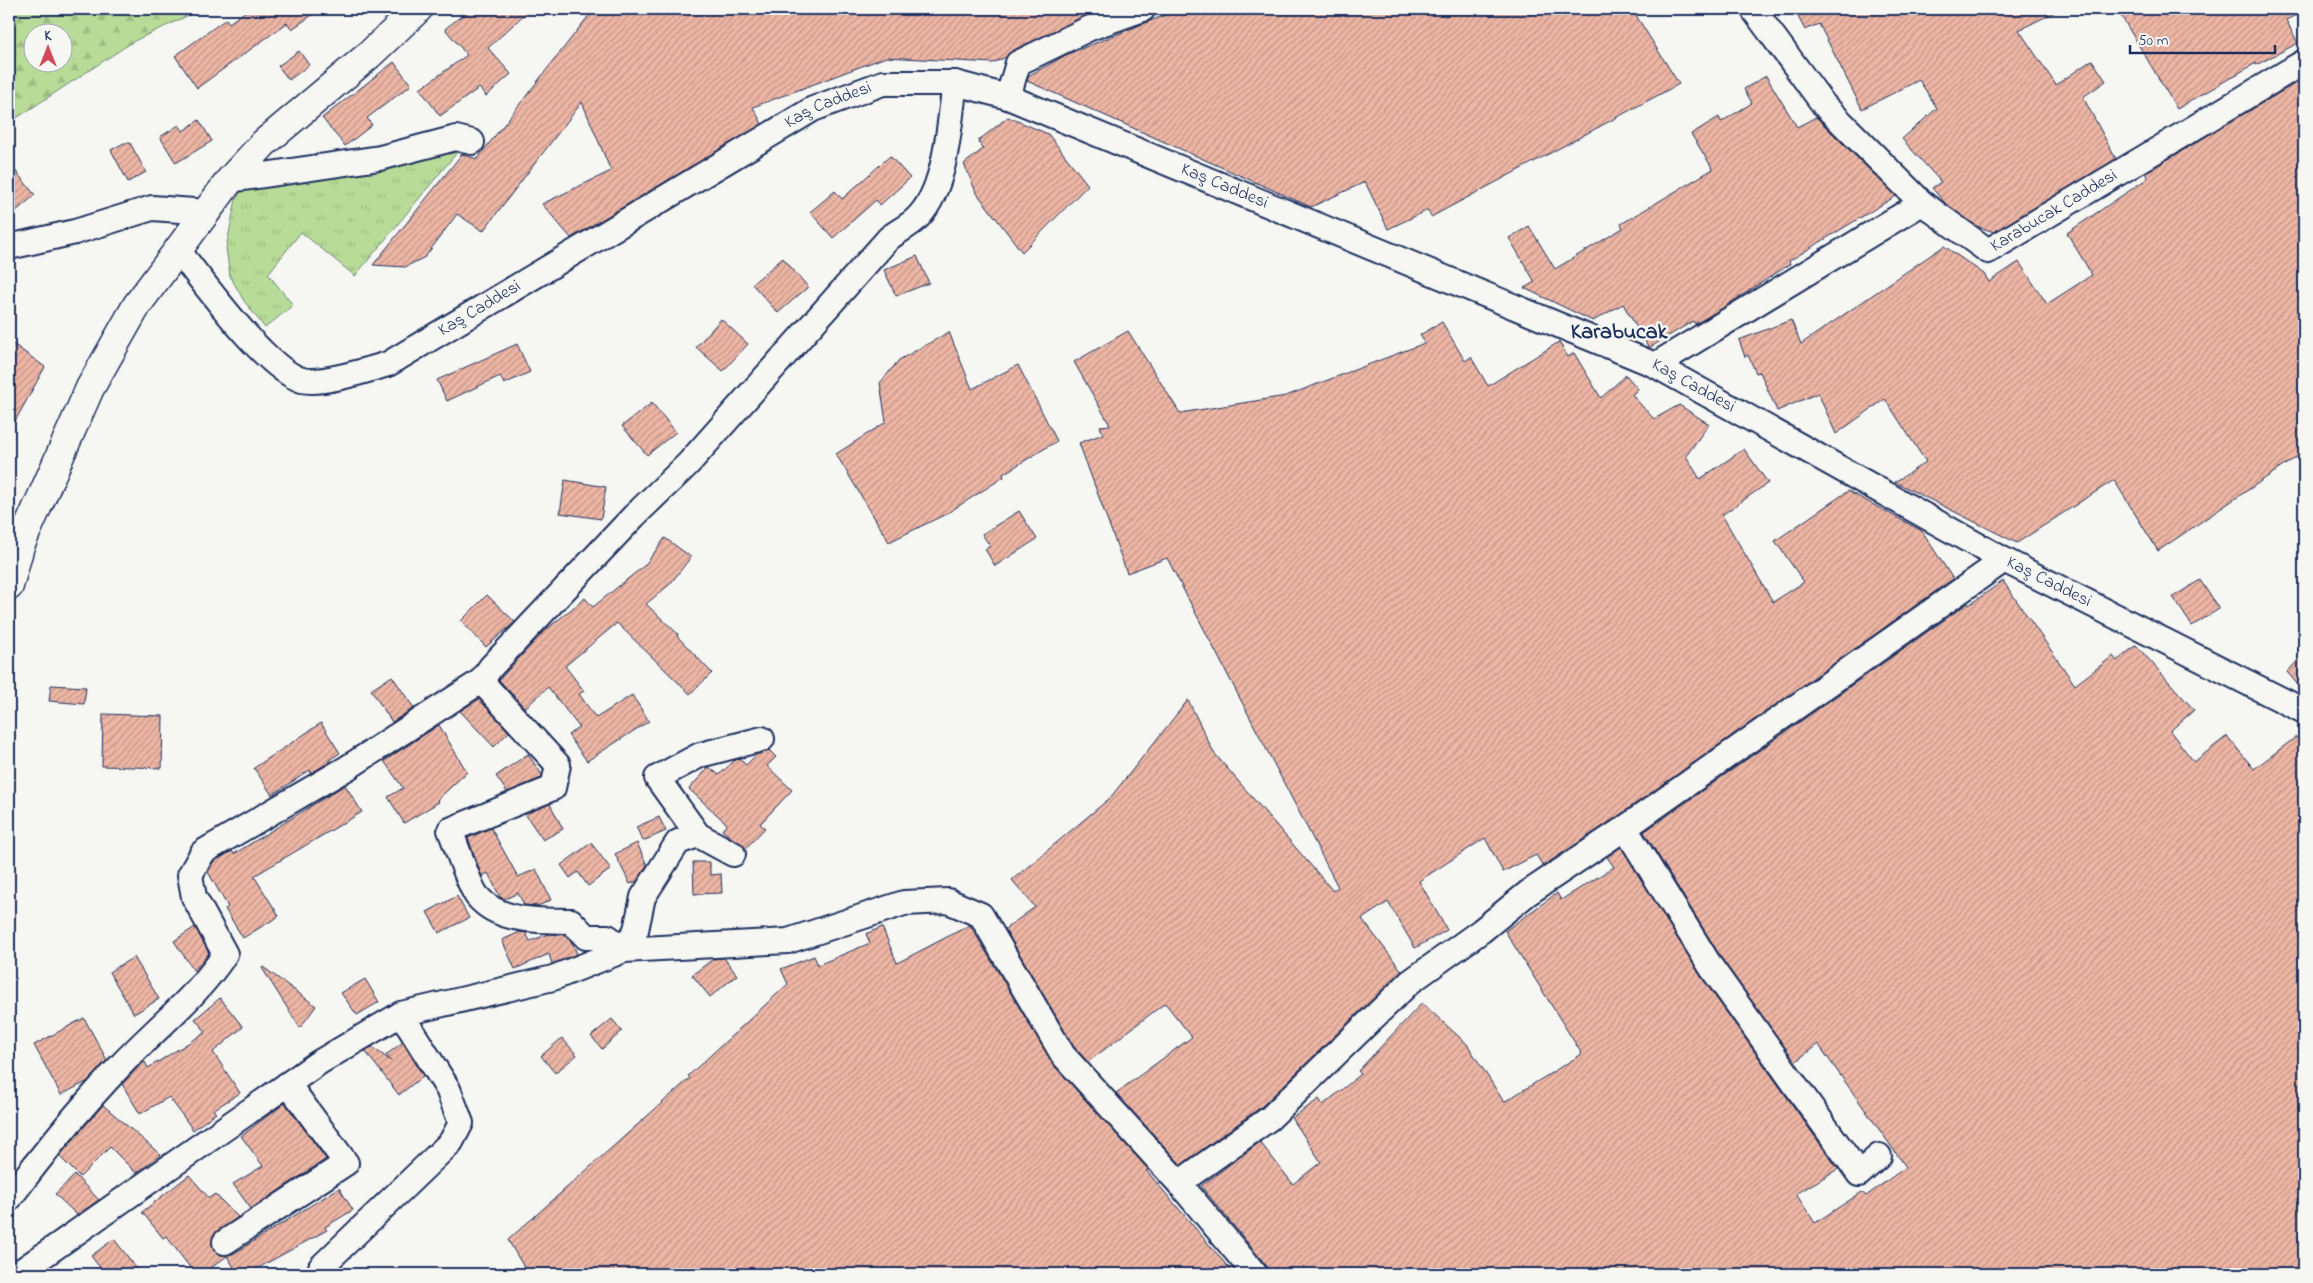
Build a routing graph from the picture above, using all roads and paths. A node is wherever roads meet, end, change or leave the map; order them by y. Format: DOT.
graph roads {
  1 [pos="418,9"];
  2 [pos="1142,9"];
  3 [pos="1753,9"];
  4 [pos="2304,62"];
  5 [pos="955,83"];
  6 [pos="1008,96"];
  7 [pos="472,142"];
  8 [pos="230,180"];
  9 [pos="1922,203"];
  10 [pos="208,212"];
  11 [pos="9,247"];
  12 [pos="177,249"];
  13 [pos="1656,365"];
  14 [pos="14,541"];
  15 [pos="2004,560"];
  16 [pos="9,586"];
  17 [pos="481,681"];
  18 [pos="2304,711"];
  19 [pos="762,739"];
  20 [pos="1625,828"];
  21 [pos="698,835"];
  22 [pos="733,854"];
  23 [pos="624,950"];
  24 [pos="401,1014"];
  25 [pos="288,1084"];
  26 [pos="1879,1156"];
  27 [pos="1179,1183"];
  28 [pos="9,1199"];
  29 [pos="225,1242"];
  30 [pos="18,1274"];
  31 [pos="325,1274"];
  32 [pos="1254,1274"];
  1 -- 8 [label="main road"];
  2 -- 6 [label="street"];
  3 -- 9 [label="street"];
  4 -- 9 [label="street, Karabucak Caddesi"];
  5 -- 6 [label="street, Kaş Caddesi"];
  5 -- 12 [label="street, Kaş Caddesi"];
  5 -- 17 [label="street"];
  6 -- 13 [label="street, Kaş Caddesi"];
  7 -- 8 [label="street"];
  8 -- 10 [label="main road"];
  9 -- 13 [label="street"];
  10 -- 11 [label="street"];
  10 -- 12 [label="main road"];
  12 -- 14 [label="main road"];
  13 -- 15 [label="street, Kaş Caddesi"];
  14 -- 16 [label="main road"];
  15 -- 18 [label="street, Kaş Caddesi"];
  15 -- 20 [label="street"];
  17 -- 23 [label="street"];
  17 -- 28 [label="street"];
  19 -- 21 [label="street"];
  20 -- 26 [label="street"];
  20 -- 27 [label="street"];
  21 -- 22 [label="street"];
  21 -- 23 [label="street"];
  23 -- 24 [label="street"];
  23 -- 27 [label="street"];
  24 -- 25 [label="street"];
  24 -- 31 [label="street"];
  25 -- 29 [label="street"];
  25 -- 30 [label="street"];
  27 -- 32 [label="street"];
}
